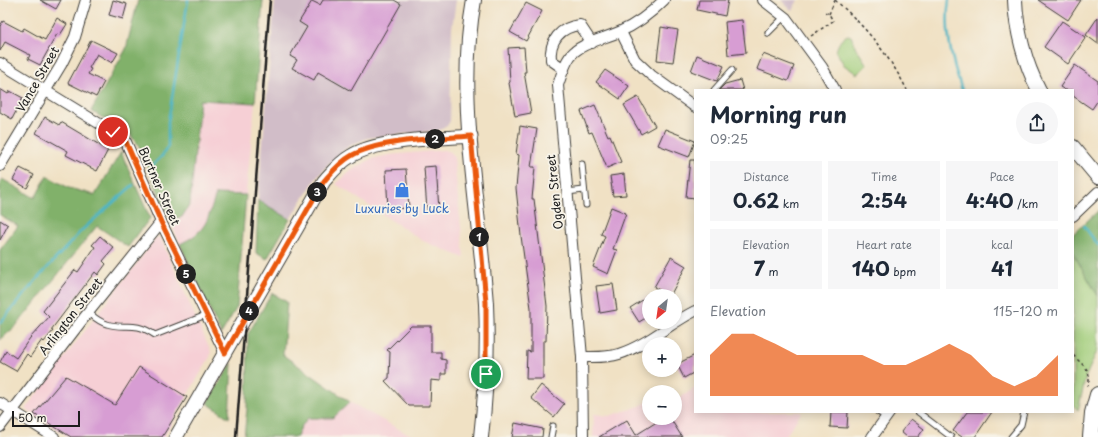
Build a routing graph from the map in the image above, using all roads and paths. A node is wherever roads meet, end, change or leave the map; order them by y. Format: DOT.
graph roads {
  1 [pos="86,0"];
  2 [pos="474,0"];
  3 [pos="664,0"];
  4 [pos="762,0"];
  5 [pos="835,0"];
  6 [pos="1015,0"];
  7 [pos="825,12"];
  8 [pos="829,14"];
  9 [pos="784,17"];
  10 [pos="621,32"];
  11 [pos="768,33"];
  12 [pos="803,41"];
  13 [pos="592,43"];
  14 [pos="0,63"];
  15 [pos="564,69"];
  16 [pos="732,70"];
  17 [pos="715,89"];
  18 [pos="835,89"];
  19 [pos="907,89"];
  20 [pos="1039,89"];
  21 [pos="45,91"];
  22 [pos="694,106"];
  23 [pos="471,136"];
  24 [pos="1074,148"];
  25 [pos="582,164"];
  26 [pos="0,166"];
  27 [pos="1098,177"];
  28 [pos="584,190"];
  29 [pos="567,192"];
  30 [pos="1098,192"];
  31 [pos="586,205"];
  32 [pos="1074,215"];
  33 [pos="161,222"];
  34 [pos="88,312"];
  35 [pos="694,312"];
  36 [pos="206,315"];
  37 [pos="225,353"];
  38 [pos="1074,356"];
  39 [pos="582,357"];
  40 [pos="1093,393"];
  41 [pos="0,403"];
  42 [pos="12,411"];
  43 [pos="919,413"];
  44 [pos="1024,413"];
  45 [pos="885,414"];
  46 [pos="553,426"];
  47 [pos="0,427"];
  48 [pos="54,437"];
  49 [pos="176,437"];
  50 [pos="481,437"];
  51 [pos="551,437"];
  52 [pos="583,437"];
  53 [pos="872,437"];
  54 [pos="951,437"];
  55 [pos="1011,437"];
  56 [pos="1090,437"];
  1 -- 21 [label="street, Vance Street"];
  2 -- 23 [label="main road"];
  3 -- 10 [label="street, Ogden Street"];
  4 -- 9 [label="street"];
  5 -- 8 [label="path"];
  5 -- 19 [label="path"];
  6 -- 20 [label="main road"];
  7 -- 8 [label="path"];
  8 -- 12 [label="path"];
  9 -- 11 [label="lane"];
  9 -- 12 [label="street"];
  10 -- 13 [label="street, Ogden Street"];
  10 -- 22 [label="street"];
  12 -- 18 [label="street"];
  13 -- 15 [label="street, Ogden Street"];
  13 -- 15 [label="street"];
  14 -- 21 [label="street, Burtner Street"];
  15 -- 29 [label="street, Ogden Street"];
  16 -- 17 [label="lane"];
  21 -- 26 [label="street, Vance Street"];
  21 -- 33 [label="street, Burtner Street"];
  23 -- 37 [label="street"];
  23 -- 50 [label="main road"];
  24 -- 27 [label="main road"];
  25 -- 28 [label="lane"];
  28 -- 29 [label="lane"];
  28 -- 31 [label="lane"];
  29 -- 39 [label="street, Ogden Street"];
  30 -- 32 [label="street"];
  33 -- 34 [label="street, Arlington Street"];
  33 -- 36 [label="street, Burtner Street"];
  34 -- 36 [label="lane"];
  34 -- 42 [label="street, Arlington Street"];
  35 -- 39 [label="street"];
  36 -- 37 [label="street, Burtner Street"];
  37 -- 49 [label="street"];
  38 -- 40 [label="path"];
  39 -- 52 [label="street, Ogden Street"];
  40 -- 56 [label="main road"];
  41 -- 42 [label="street"];
  42 -- 47 [label="street, Arlington Street"];
  42 -- 48 [label="street"];
  43 -- 54 [label="lane"];
  44 -- 55 [label="lane"];
  45 -- 53 [label="street"];
  46 -- 51 [label="lane"];
}
